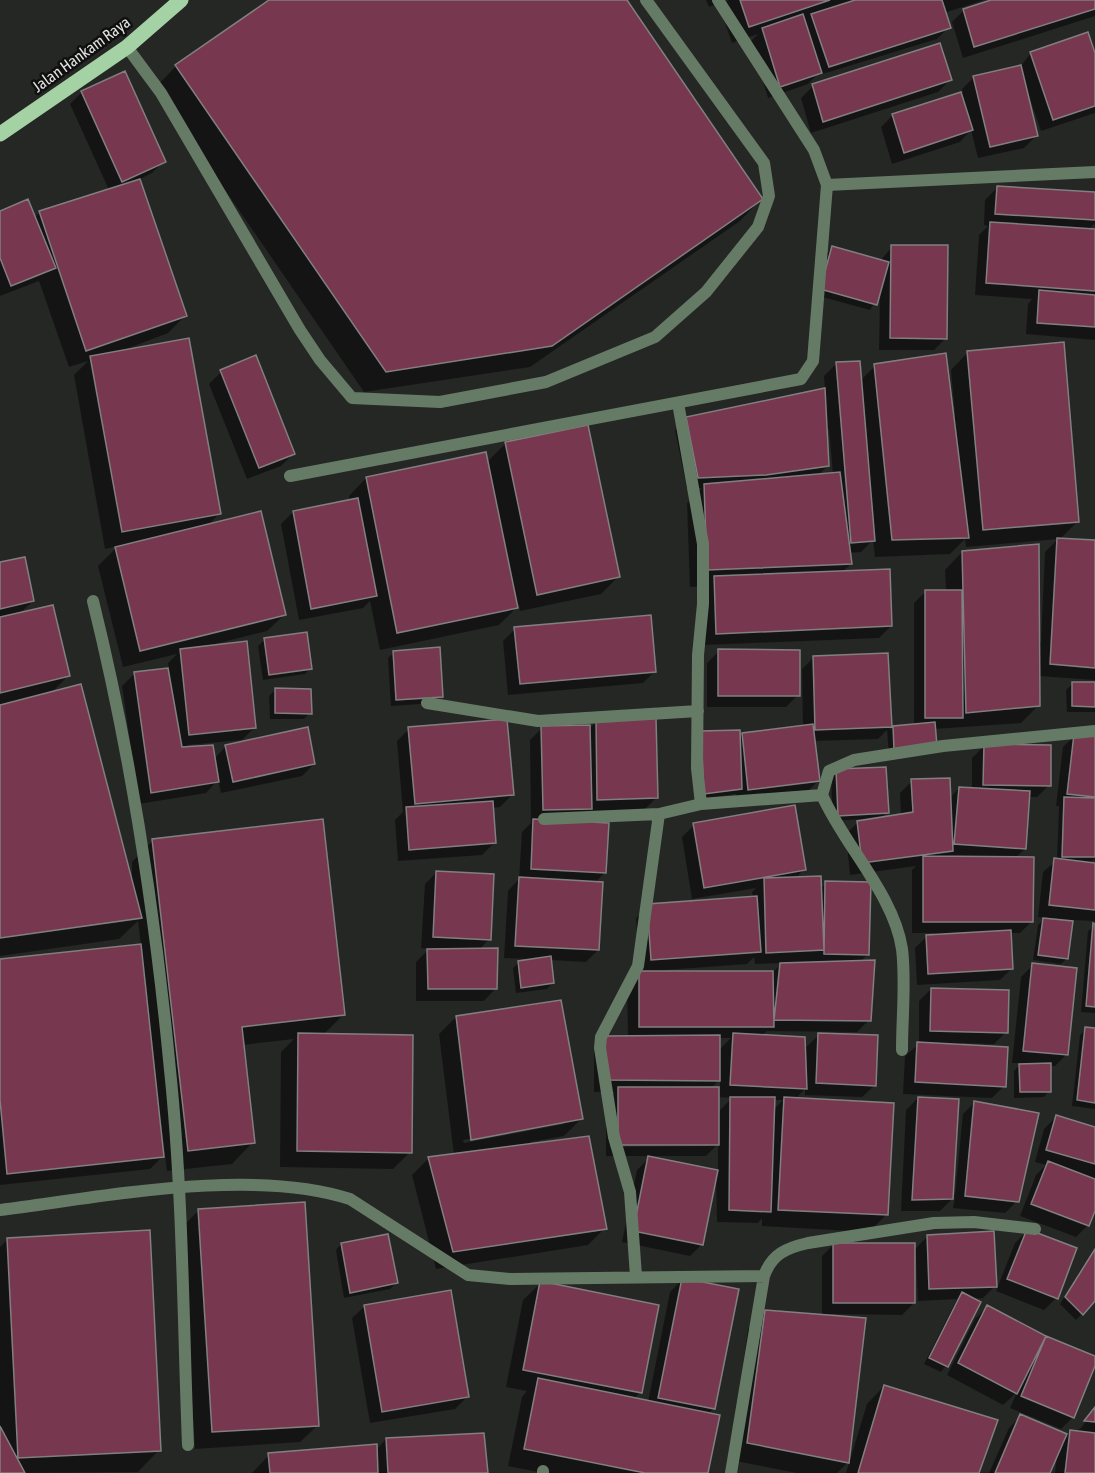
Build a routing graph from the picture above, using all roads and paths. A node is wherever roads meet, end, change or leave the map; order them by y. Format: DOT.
graph roads {
  1 [pos="181,0"];
  2 [pos="646,0"];
  3 [pos="718,0"];
  4 [pos="127,47"];
  5 [pos="0,134"];
  6 [pos="1095,172"];
  7 [pos="827,185"];
  8 [pos="678,403"];
  9 [pos="290,476"];
  10 [pos="93,601"];
  11 [pos="427,703"];
  12 [pos="698,711"];
  13 [pos="1095,731"];
  14 [pos="822,795"];
  15 [pos="701,804"];
  16 [pos="659,814"];
  17 [pos="544,819"];
  18 [pos="902,1050"];
  19 [pos="178,1188"];
  20 [pos="0,1210"];
  21 [pos="1035,1228"];
  22 [pos="636,1276"];
  23 [pos="765,1276"];
  24 [pos="188,1445"];
  25 [pos="731,1473"];
  1 -- 4 [label="main road, Jalan Hankam Raya"];
  2 -- 4 [label="street"];
  3 -- 7 [label="street"];
  4 -- 5 [label="main road, Jalan Hankam Raya"];
  6 -- 7 [label="street"];
  7 -- 8 [label="street"];
  8 -- 9 [label="street"];
  8 -- 12 [label="street"];
  10 -- 19 [label="street"];
  11 -- 12 [label="street"];
  12 -- 15 [label="street"];
  13 -- 14 [label="street"];
  14 -- 15 [label="street"];
  14 -- 18 [label="street"];
  15 -- 16 [label="street"];
  16 -- 17 [label="street"];
  16 -- 22 [label="street"];
  19 -- 20 [label="street"];
  19 -- 22 [label="street"];
  19 -- 24 [label="street"];
  21 -- 23 [label="street"];
  22 -- 23 [label="street"];
  23 -- 25 [label="street"];
}
